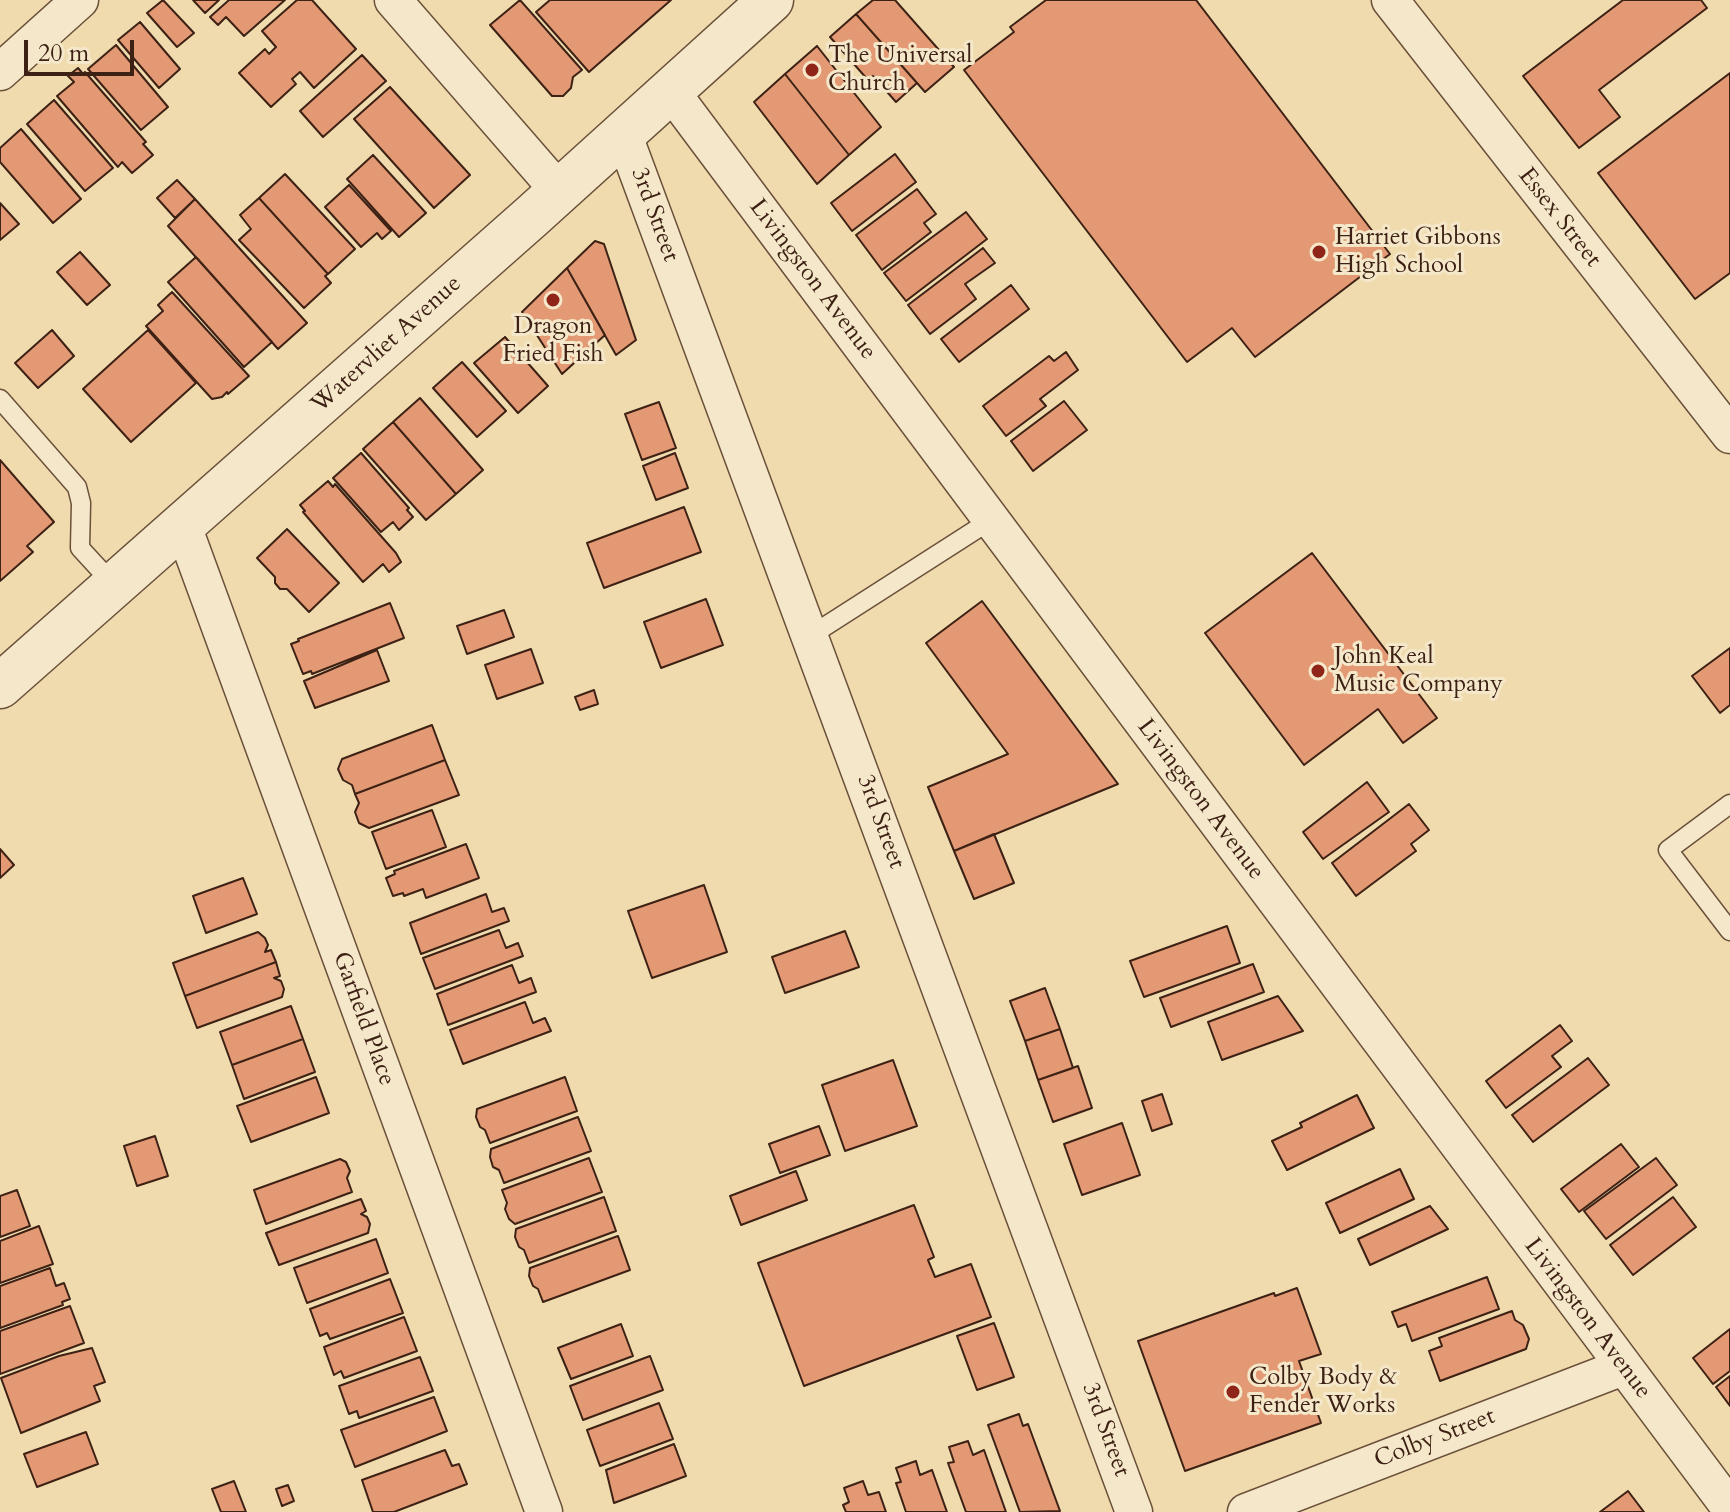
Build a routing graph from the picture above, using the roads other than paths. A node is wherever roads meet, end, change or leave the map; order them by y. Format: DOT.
graph roads {
  1 [pos="80,0"];
  2 [pos="393,0"];
  3 [pos="771,0"];
  4 [pos="1390,0"];
  5 [pos="0,72"];
  6 [pos="670,90"];
  7 [pos="623,133"];
  8 [pos="559,191"];
  9 [pos="0,399"];
  10 [pos="1730,435"];
  11 [pos="991,520"];
  12 [pos="183,526"];
  13 [pos="114,585"];
  14 [pos="810,636"];
  15 [pos="0,686"];
  16 [pos="1730,804"];
  17 [pos="1730,931"];
  18 [pos="1623,1367"];
  19 [pos="1730,1508"];
  20 [pos="544,1512"];
  21 [pos="1134,1512"];
  22 [pos="1246,1512"];
  1 -- 5 [label="street"];
  2 -- 8 [label="street"];
  3 -- 6 [label="street, Watervliet Avenue"];
  4 -- 10 [label="street, Essex Street"];
  6 -- 7 [label="street, Watervliet Avenue"];
  6 -- 11 [label="street, Livingston Avenue"];
  7 -- 8 [label="street, Watervliet Avenue"];
  7 -- 14 [label="street, 3rd Street"];
  8 -- 12 [label="street, Watervliet Avenue"];
  9 -- 13 [label="lane"];
  11 -- 14 [label="lane"];
  11 -- 18 [label="street, Livingston Avenue"];
  12 -- 13 [label="street, Watervliet Avenue"];
  12 -- 20 [label="street, Garfield Place"];
  13 -- 15 [label="street, Watervliet Avenue"];
  14 -- 21 [label="street, 3rd Street"];
  16 -- 17 [label="lane"];
  18 -- 19 [label="street, Livingston Avenue"];
  18 -- 22 [label="street, Colby Street"];
}
